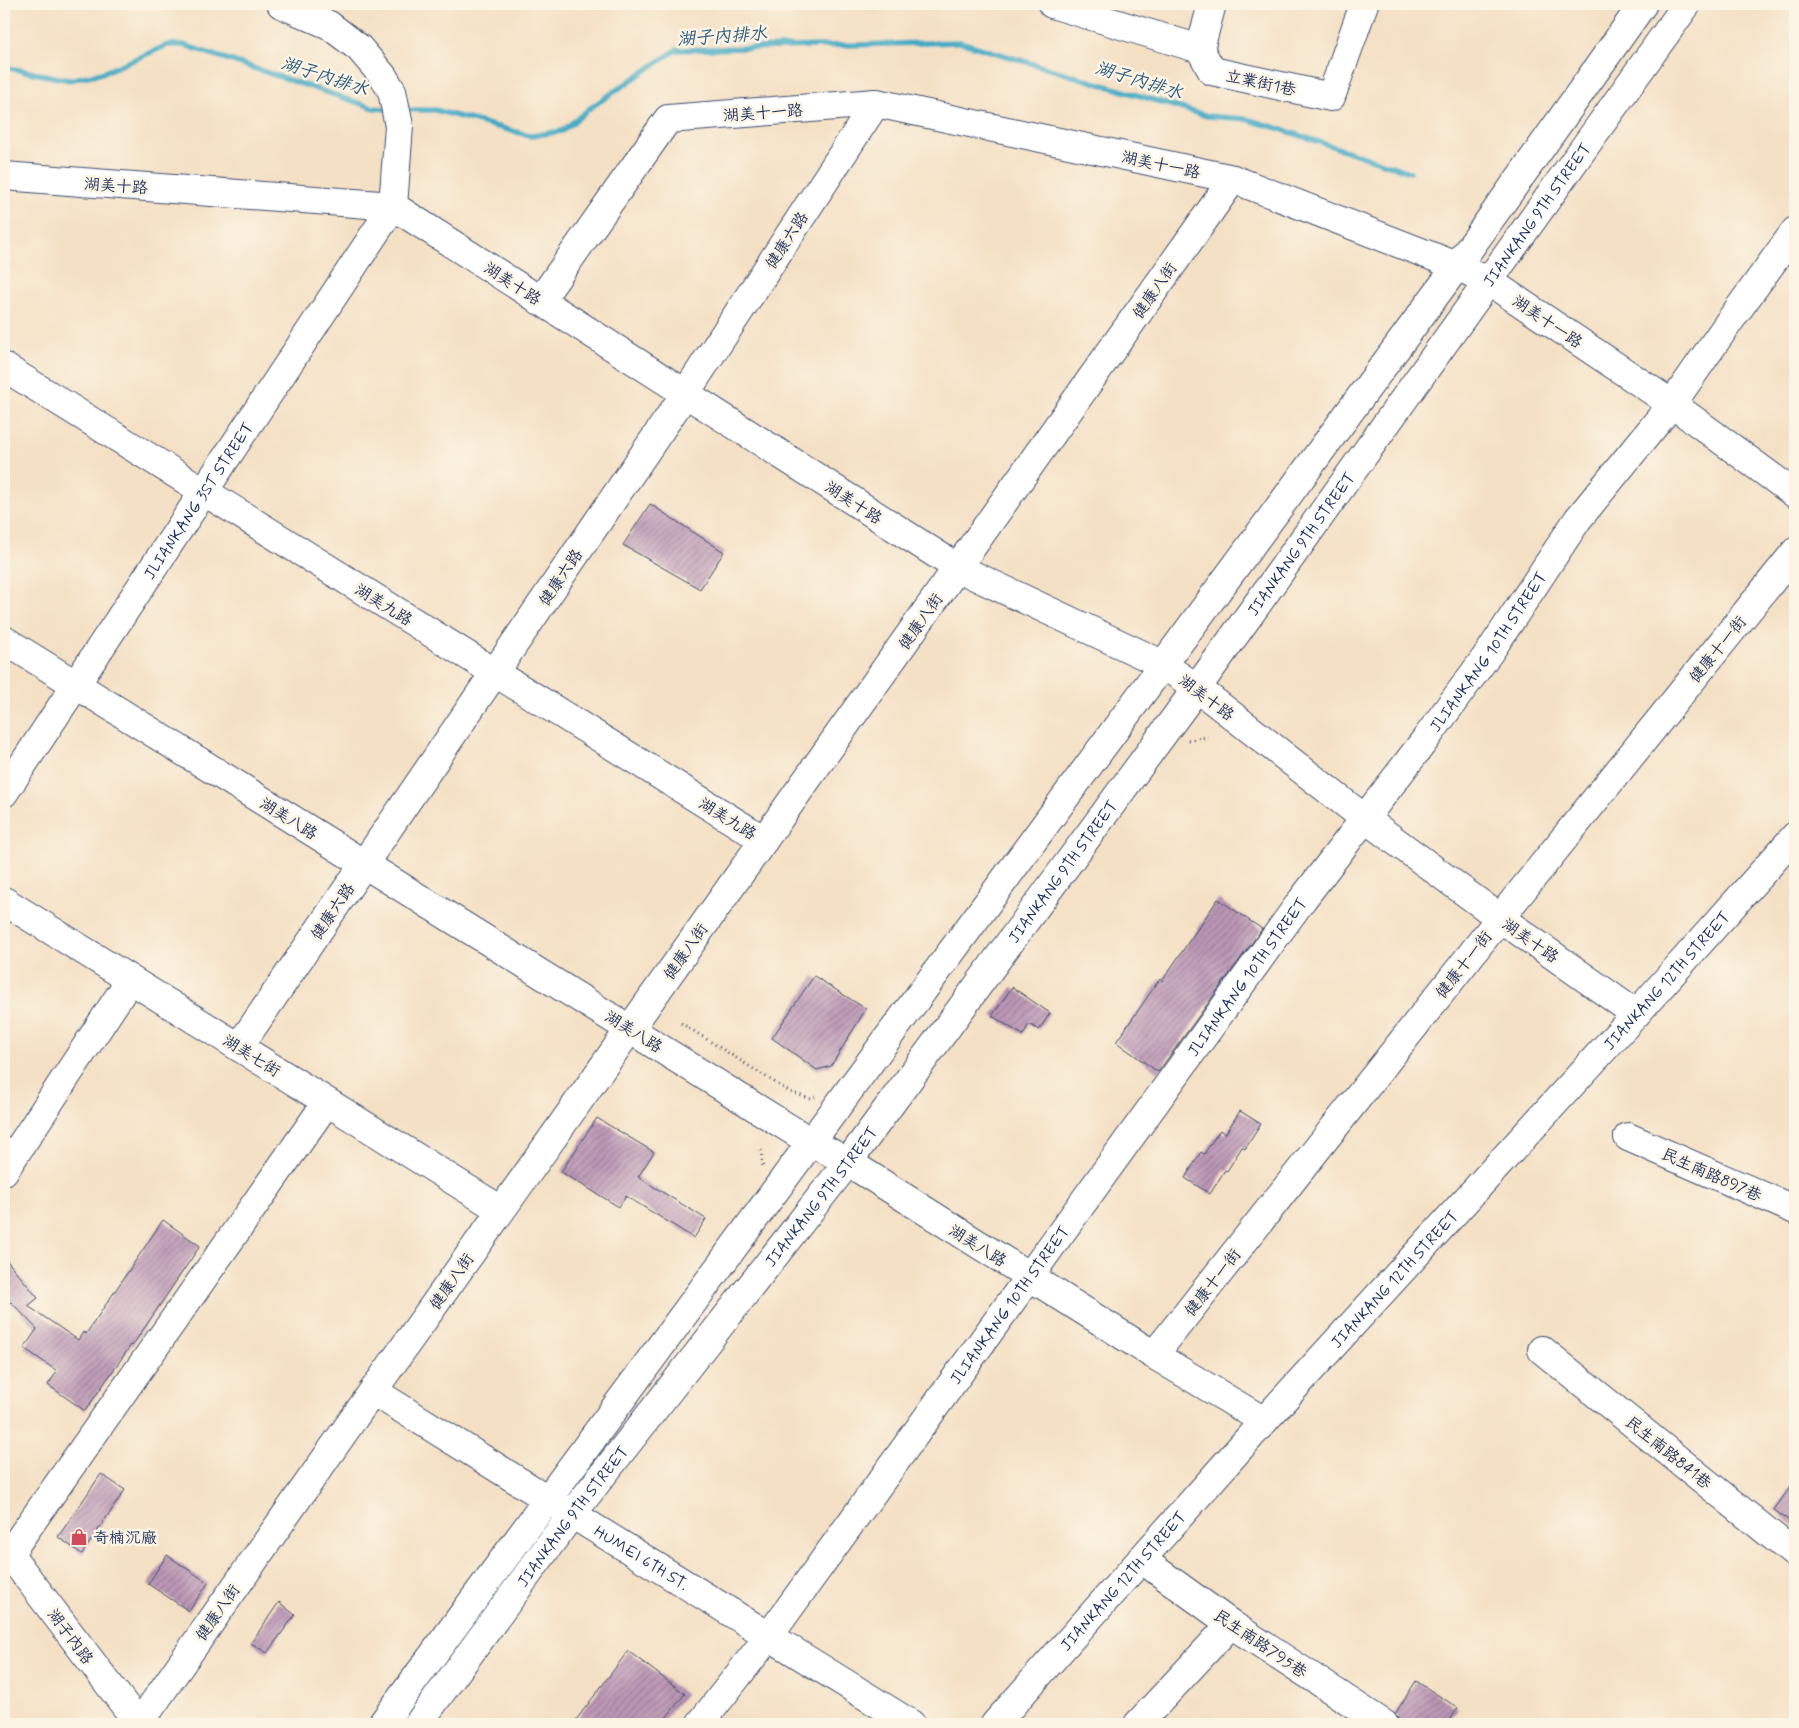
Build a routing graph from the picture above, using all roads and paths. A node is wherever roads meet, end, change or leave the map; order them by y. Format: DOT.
graph roads {
  1 [pos="281,4"];
  2 [pos="1052,4"];
  3 [pos="1212,4"];
  4 [pos="1364,4"];
  5 [pos="1643,4"];
  6 [pos="1687,4"];
  7 [pos="1200,49"];
  8 [pos="876,103"];
  9 [pos="4,176"];
  10 [pos="1233,179"];
  11 [pos="393,206"];
  12 [pos="1795,231"];
  13 [pos="1457,266"];
  14 [pos="1490,282"];
  15 [pos="540,301"];
  16 [pos="4,367"];
  17 [pos="685,394"];
  18 [pos="1672,404"];
  19 [pos="204,492"];
  20 [pos="1795,494"];
  21 [pos="1795,552"];
  22 [pos="958,568"];
  23 [pos="4,640"];
  24 [pos="1162,664"];
  25 [pos="494,673"];
  26 [pos="76,685"];
  27 [pos="1197,688"];
  28 [pos="4,793"];
  29 [pos="1364,818"];
  30 [pos="1795,836"];
  31 [pos="764,840"];
  32 [pos="364,864"];
  33 [pos="4,901"];
  34 [pos="1500,918"];
  35 [pos="130,980"];
  36 [pos="1636,1014"];
  37 [pos="681,1023"];
  38 [pos="630,1029"];
  39 [pos="239,1047"];
  40 [pos="822,1094"];
  41 [pos="328,1102"];
  42 [pos="1628,1137"];
  43 [pos="811,1142"];
  44 [pos="848,1162"];
  45 [pos="4,1171"];
  46 [pos="501,1210"];
  47 [pos="1795,1210"];
  48 [pos="1029,1277"];
  49 [pos="1542,1350"];
  50 [pos="1154,1356"];
  51 [pos="373,1390"];
  52 [pos="1264,1421"];
  53 [pos="548,1499"];
  54 [pos="572,1514"];
  55 [pos="6,1550"];
  56 [pos="1795,1554"];
  57 [pos="1141,1560"];
  58 [pos="1231,1624"];
  59 [pos="769,1636"];
  60 [pos="139,1724"];
  61 [pos="382,1724"];
  62 [pos="418,1724"];
  63 [pos="700,1724"];
  64 [pos="911,1724"];
  65 [pos="995,1724"];
  66 [pos="1138,1724"];
  67 [pos="1384,1724"];
  1 -- 11 [label="street"];
  2 -- 7 [label="street"];
  3 -- 7 [label="street"];
  4 -- 7 [label="street, 立業街1巷"];
  5 -- 13 [label="street"];
  6 -- 14 [label="street, JIANKANG 9TH STREET"];
  8 -- 10 [label="street, 湖美十一路"];
  8 -- 15 [label="street, 湖美十一路"];
  8 -- 17 [label="street, 健康六路"];
  9 -- 11 [label="street, 湖美十路"];
  10 -- 13 [label="street, 湖美十一路"];
  10 -- 22 [label="street, 健康八街"];
  11 -- 15 [label="street, 湖美十路"];
  11 -- 19 [label="street, JLIANKANG 3ST STREET"];
  12 -- 18 [label="street, JLIANKANG 10TH STREET"];
  13 -- 14 [label="street, 湖美十一路"];
  13 -- 24 [label="street"];
  14 -- 18 [label="street, 湖美十一路"];
  14 -- 27 [label="street, JIANKANG 9TH STREET"];
  15 -- 17 [label="street, 湖美十路"];
  16 -- 19 [label="street, 湖美九路"];
  17 -- 22 [label="street, 湖美十路"];
  17 -- 25 [label="street, 健康六路"];
  18 -- 20 [label="street, 湖美十一路"];
  18 -- 29 [label="street, JLIANKANG 10TH STREET"];
  19 -- 25 [label="street, 湖美九路"];
  19 -- 26 [label="street, JLIANKANG 3ST STREET"];
  21 -- 34 [label="street, 健康十一街"];
  22 -- 24 [label="street, 湖美十路"];
  22 -- 31 [label="street, 健康八街"];
  23 -- 26 [label="street, 湖美八路"];
  24 -- 27 [label="street, 湖美十路"];
  24 -- 43 [label="street"];
  25 -- 31 [label="street, 湖美九路"];
  25 -- 32 [label="street, 健康六路"];
  26 -- 28 [label="street, JLIANKANG 3ST STREET"];
  26 -- 32 [label="street, 湖美八路"];
  27 -- 29 [label="street, 湖美十路"];
  27 -- 44 [label="street, JIANKANG 9TH STREET"];
  29 -- 34 [label="street, 湖美十路"];
  29 -- 48 [label="street, JLIANKANG 10TH STREET"];
  30 -- 36 [label="street, JIANKANG 12TH STREET"];
  31 -- 38 [label="street, 健康八街"];
  32 -- 38 [label="street, 湖美八路"];
  32 -- 39 [label="street, 健康六路"];
  33 -- 35 [label="street, 湖美七街"];
  34 -- 36 [label="street, 湖美十路"];
  34 -- 50 [label="street, 健康十一街"];
  35 -- 39 [label="street, 湖美七街"];
  35 -- 45 [label="street"];
  36 -- 52 [label="street, JIANKANG 12TH STREET"];
  37 -- 40 [label="path"];
  38 -- 43 [label="street, 湖美八路"];
  38 -- 46 [label="street, 健康八街"];
  39 -- 41 [label="street, 湖美七街"];
  41 -- 46 [label="street, 湖美七街"];
  41 -- 55 [label="street"];
  42 -- 47 [label="street, 民生南路897巷"];
  43 -- 44 [label="street, 湖美八路"];
  43 -- 53 [label="street"];
  44 -- 48 [label="street, 湖美八路"];
  44 -- 54 [label="street, JIANKANG 9TH STREET"];
  46 -- 51 [label="street, 健康八街"];
  48 -- 50 [label="street, 湖美八路"];
  48 -- 59 [label="street, JLIANKANG 10TH STREET"];
  49 -- 56 [label="street, 民生南路841巷"];
  50 -- 52 [label="street, 湖美八路"];
  51 -- 53 [label="street, HUMEI 6TH ST."];
  51 -- 60 [label="street, 健康八街"];
  52 -- 57 [label="street, JIANKANG 12TH STREET"];
  53 -- 54 [label="street, HUMEI 6TH ST."];
  53 -- 61 [label="street"];
  54 -- 59 [label="street, HUMEI 6TH ST."];
  54 -- 62 [label="street, JIANKANG 9TH STREET"];
  55 -- 60 [label="street, 湖子內路"];
  57 -- 58 [label="street, 民生南路795巷"];
  57 -- 65 [label="street, JIANKANG 12TH STREET"];
  58 -- 66 [label="street"];
  58 -- 67 [label="street, 民生南路795巷"];
  59 -- 63 [label="street, JLIANKANG 10TH STREET"];
  59 -- 64 [label="street, HUMEI 6TH ST."];
}
